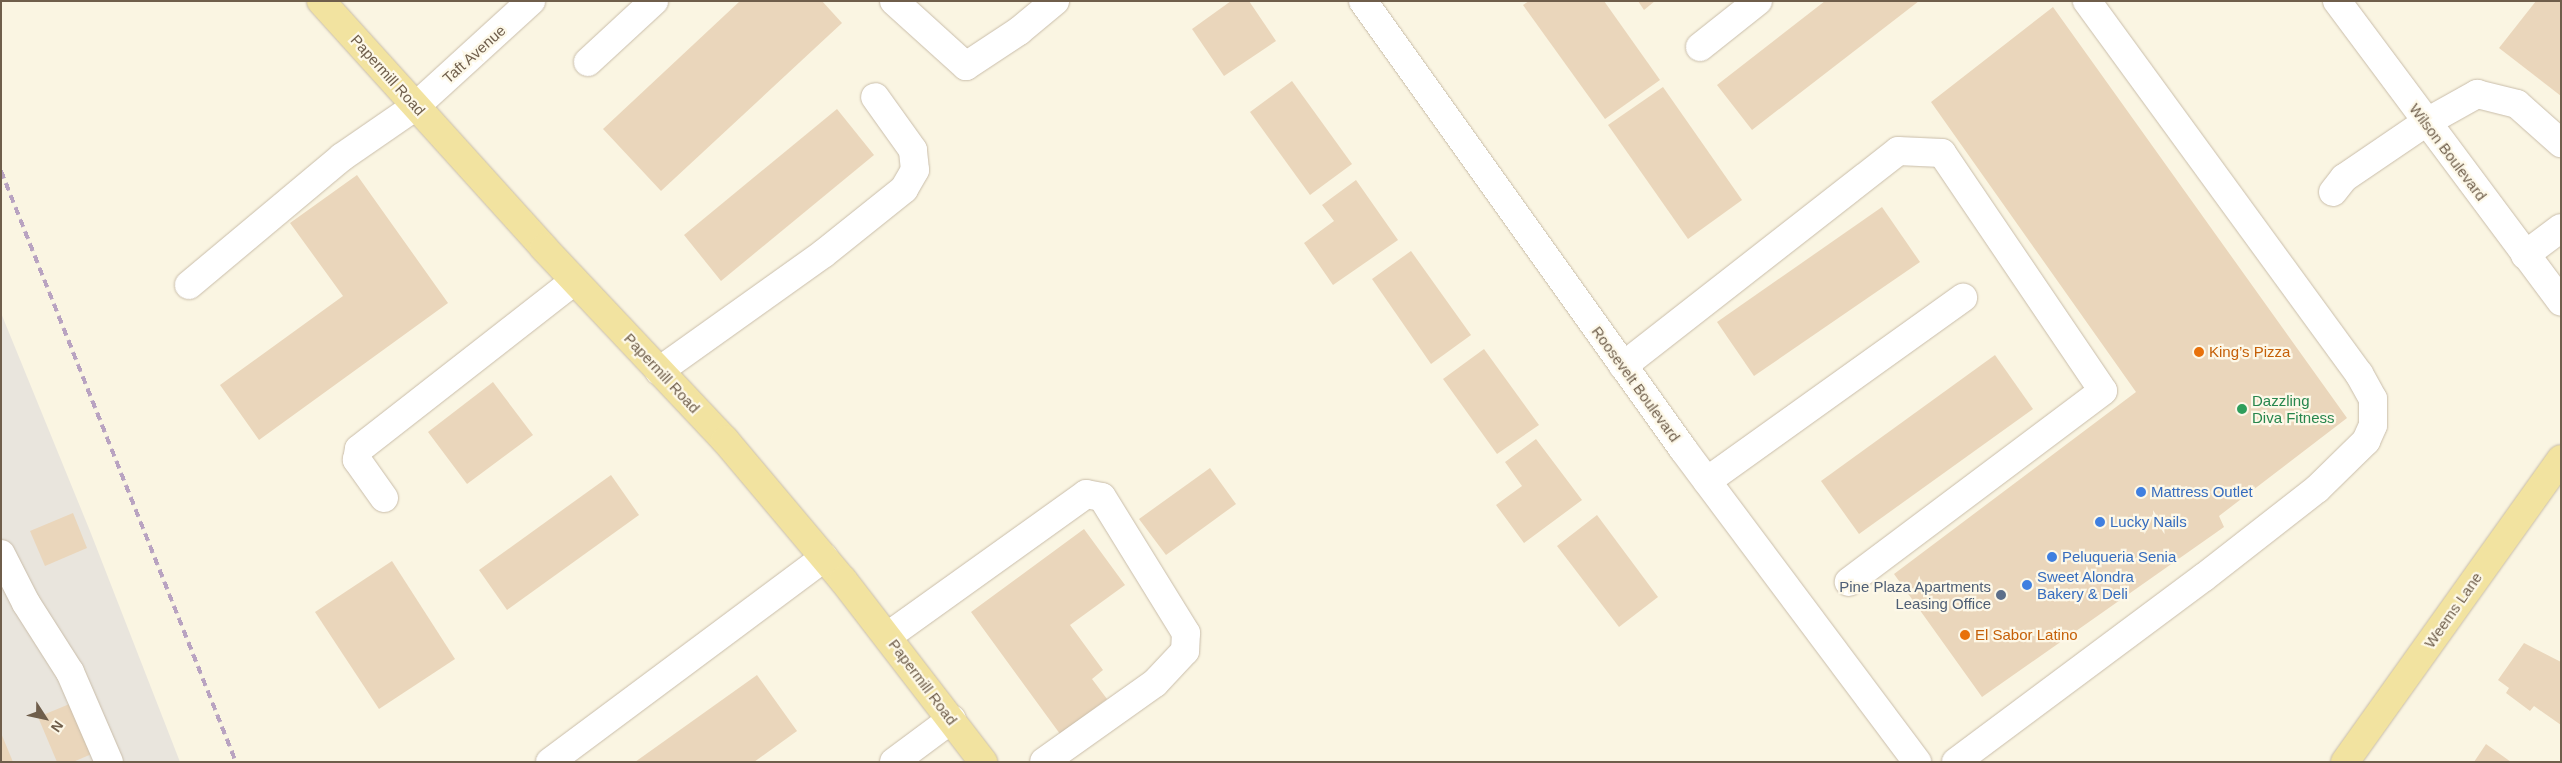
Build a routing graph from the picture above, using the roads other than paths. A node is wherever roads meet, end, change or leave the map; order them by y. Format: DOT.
graph roads {
  1 [pos="321,1"];
  2 [pos="531,1"];
  3 [pos="654,1"];
  4 [pos="894,1"];
  5 [pos="1055,1"];
  6 [pos="1363,1"];
  7 [pos="1758,1"];
  8 [pos="2087,1"];
  9 [pos="2337,1"];
  10 [pos="1700,47"];
  11 [pos="588,62"];
  12 [pos="875,98"];
  13 [pos="416,106"];
  14 [pos="2425,123"];
  15 [pos="2561,143"];
  16 [pos="2332,192"];
  17 [pos="2561,228"];
  18 [pos="2525,255"];
  19 [pos="574,281"];
  20 [pos="189,285"];
  21 [pos="1963,298"];
  22 [pos="2561,302"];
  23 [pos="1622,366"];
  24 [pos="659,371"];
  25 [pos="2561,459"];
  26 [pos="1707,481"];
  27 [pos="384,498"];
  28 [pos="1,554"];
  29 [pos="824,558"];
  30 [pos="1848,582"];
  31 [pos="888,636"];
  32 [pos="952,719"];
  33 [pos="109,762"];
  34 [pos="550,762"];
  35 [pos="894,762"];
  36 [pos="983,762"];
  37 [pos="1044,762"];
  38 [pos="1917,762"];
  39 [pos="1956,762"];
  40 [pos="2345,762"];
  1 -- 13 [label="main road, Papermill Road"];
  2 -- 13 [label="street, Taft Avenue"];
  3 -- 11 [label="street"];
  4 -- 5 [label="street"];
  6 -- 23 [label="street, Roosevelt Boulevard"];
  7 -- 10 [label="street"];
  8 -- 39 [label="street"];
  9 -- 14 [label="street, Wilson Boulevard"];
  12 -- 24 [label="street"];
  13 -- 19 [label="main road, Papermill Road"];
  13 -- 20 [label="street, Taft Avenue"];
  14 -- 15 [label="street"];
  14 -- 16 [label="street"];
  14 -- 18 [label="street, Wilson Boulevard"];
  17 -- 18 [label="street"];
  18 -- 22 [label="street, Wilson Boulevard"];
  19 -- 24 [label="main road, Papermill Road"];
  19 -- 27 [label="street"];
  21 -- 26 [label="street"];
  23 -- 26 [label="street, Roosevelt Boulevard"];
  23 -- 30 [label="street"];
  24 -- 29 [label="main road, Papermill Road"];
  25 -- 40 [label="main road, Weems Lane"];
  26 -- 38 [label="street, Roosevelt Boulevard"];
  28 -- 33 [label="street"];
  29 -- 31 [label="main road, Papermill Road"];
  29 -- 34 [label="street"];
  31 -- 32 [label="main road, Papermill Road"];
  31 -- 37 [label="street"];
  32 -- 35 [label="street"];
  32 -- 36 [label="main road, Papermill Road"];
}
